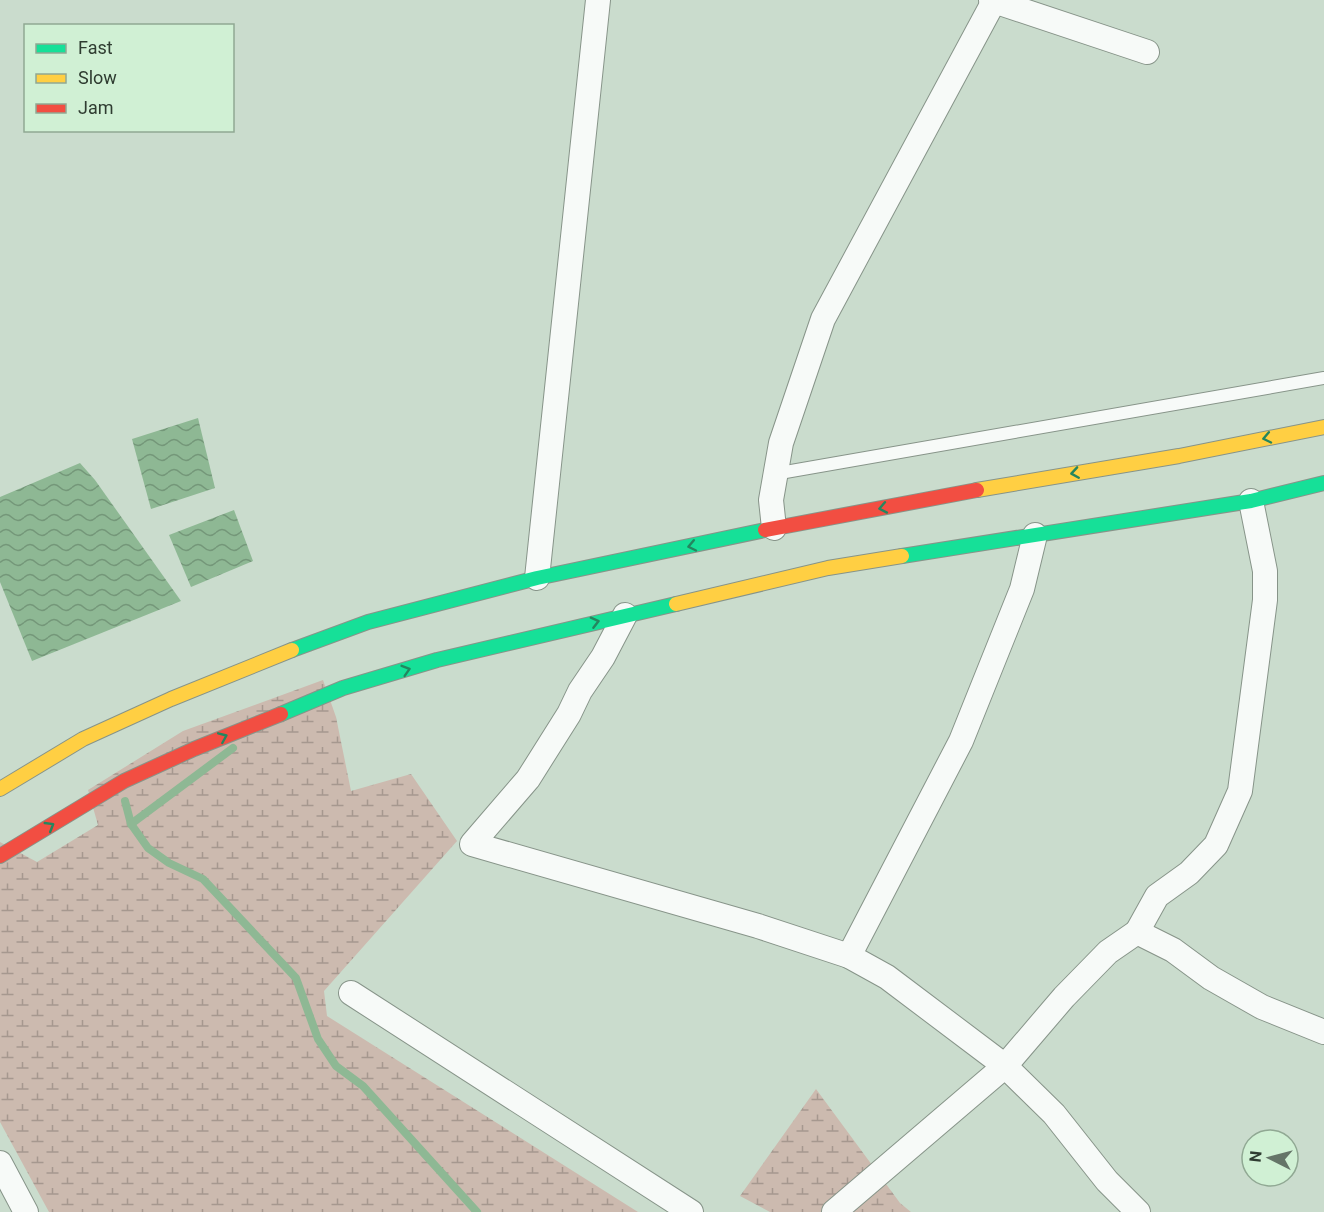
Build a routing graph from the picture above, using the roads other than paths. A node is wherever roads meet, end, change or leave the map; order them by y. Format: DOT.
graph roads {
  1 [pos="598,0"];
  2 [pos="992,0"];
  3 [pos="1147,52"];
  4 [pos="1324,378"];
  5 [pos="1324,427"];
  6 [pos="774,474"];
  7 [pos="1324,483"];
  8 [pos="1251,501"];
  9 [pos="774,528"];
  10 [pos="1035,535"];
  11 [pos="537,578"];
  12 [pos="625,615"];
  13 [pos="0,789"];
  14 [pos="0,856"];
  15 [pos="1137,932"];
  16 [pos="849,956"];
  17 [pos="351,993"];
  18 [pos="1324,1032"];
  19 [pos="1005,1066"];
  20 [pos="0,1163"];
  21 [pos="26,1212"];
  22 [pos="691,1212"];
  23 [pos="834,1212"];
  24 [pos="1138,1212"];
  1 -- 11 [label="street"];
  2 -- 3 [label="street"];
  2 -- 6 [label="street"];
  4 -- 6 [label="lane"];
  5 -- 9 [label="highway, one-way"];
  6 -- 9 [label="street"];
  7 -- 8 [label="highway"];
  8 -- 10 [label="highway"];
  8 -- 15 [label="street"];
  9 -- 11 [label="highway, one-way"];
  10 -- 12 [label="highway"];
  10 -- 16 [label="street"];
  11 -- 13 [label="highway"];
  14 -- 12 [label="highway, one-way"];
  12 -- 16 [label="street"];
  15 -- 18 [label="street"];
  15 -- 19 [label="street"];
  16 -- 19 [label="street"];
  17 -- 22 [label="street"];
  19 -- 23 [label="street"];
  19 -- 24 [label="street"];
  20 -- 21 [label="street"];
}
